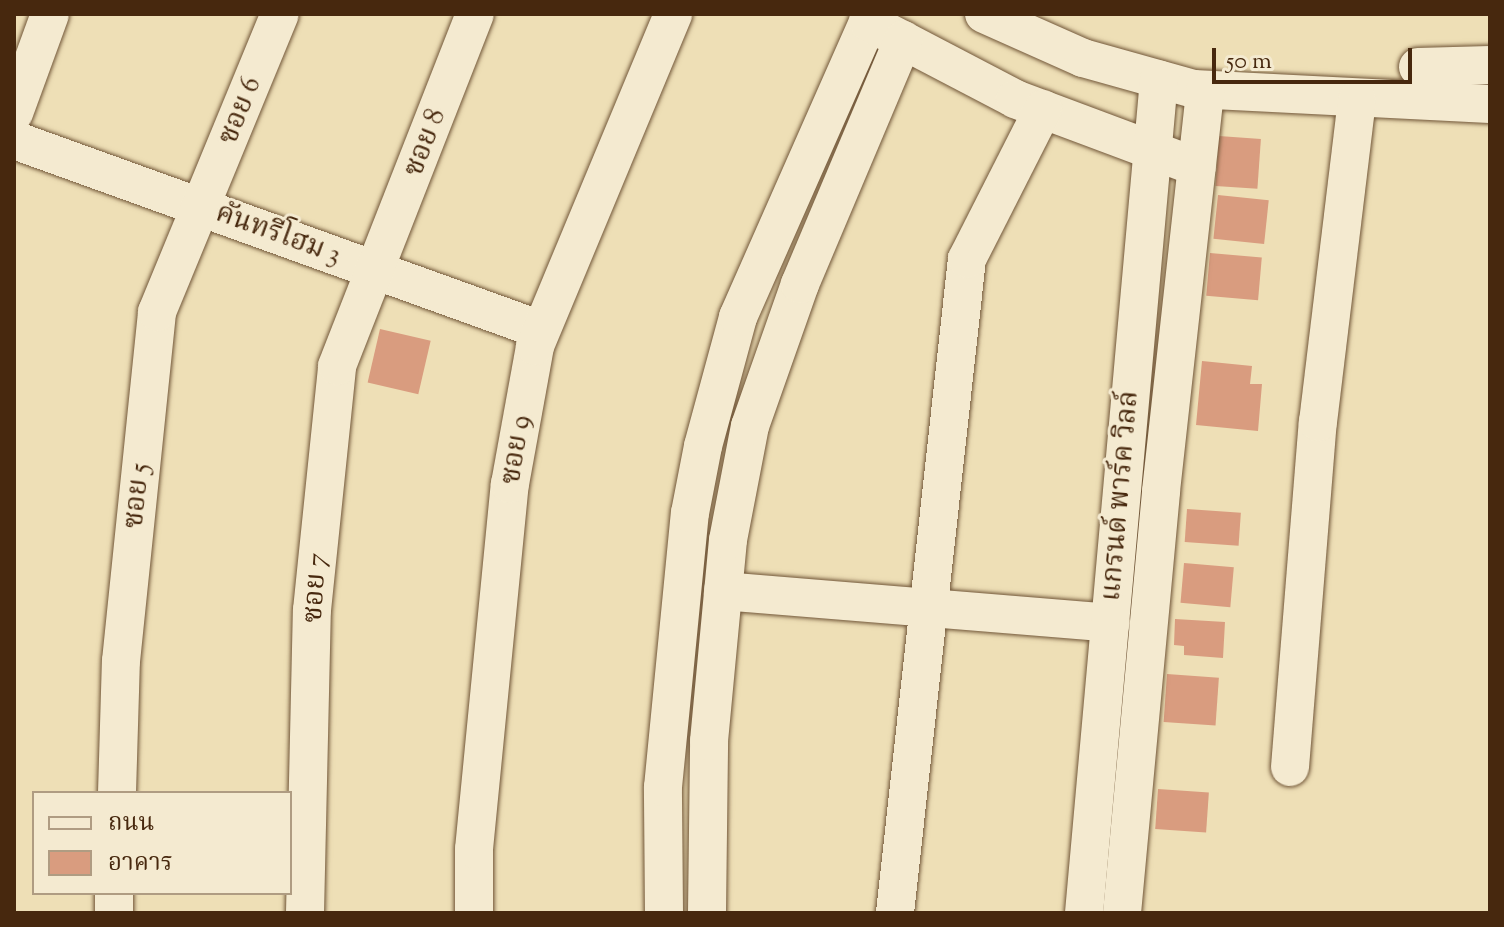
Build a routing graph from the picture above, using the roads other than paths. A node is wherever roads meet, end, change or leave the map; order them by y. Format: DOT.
graph roads {
  1 [pos="50,14"];
  2 [pos="280,14"];
  3 [pos="475,14"];
  4 [pos="673,14"];
  5 [pos="984,14"];
  6 [pos="903,40"];
  7 [pos="1490,65"];
  8 [pos="1418,67"];
  9 [pos="1159,79"];
  10 [pos="1205,90"];
  11 [pos="1357,100"];
  12 [pos="1490,104"];
  13 [pos="1043,109"];
  14 [pos="14,113"];
  15 [pos="14,140"];
  16 [pos="1152,150"];
  17 [pos="1197,167"];
  18 [pos="787,206"];
  19 [pos="202,208"];
  20 [pos="827,220"];
  21 [pos="377,271"];
  22 [pos="541,330"];
  23 [pos="698,470"];
  24 [pos="740,481"];
  25 [pos="1122,487"];
  26 [pos="1161,491"];
  27 [pos="723,591"];
  28 [pos="928,610"];
  29 [pos="1111,623"];
  30 [pos="667,756"];
  31 [pos="1099,757"];
  32 [pos="709,758"];
  33 [pos="1136,759"];
  34 [pos="1290,767"];
  35 [pos="117,791"];
  36 [pos="305,913"];
  37 [pos="474,913"];
  38 [pos="664,913"];
  39 [pos="707,913"];
  40 [pos="895,913"];
  41 [pos="1084,913"];
  42 [pos="1122,913"];
  1 -- 14 [label="street"];
  2 -- 19 [label="street, ซอย 6"];
  3 -- 21 [label="street, ซอย 8"];
  4 -- 22 [label="street, ซอย 9"];
  5 -- 9 [label="street"];
  6 -- 13 [label="street"];
  6 -- 18 [label="street"];
  6 -- 20 [label="street"];
  7 -- 8 [label="street"];
  9 -- 10 [label="street"];
  9 -- 16 [label="street, แกรนด์ พาร์ค วิลล์"];
  10 -- 11 [label="street"];
  10 -- 17 [label="street, แกรนด์ พาร์ค วิลล์"];
  11 -- 12 [label="street"];
  11 -- 34 [label="street"];
  13 -- 16 [label="street"];
  13 -- 28 [label="street"];
  15 -- 19 [label="street, คันทรีโฮม 3"];
  16 -- 17 [label="street"];
  16 -- 25 [label="street, แกรนด์ พาร์ค วิลล์"];
  17 -- 26 [label="street, แกรนด์ พาร์ค วิลล์"];
  18 -- 20 [label="street"];
  18 -- 23 [label="street"];
  19 -- 21 [label="street, คันทรีโฮม 3"];
  19 -- 35 [label="street, ซอย 5"];
  20 -- 24 [label="street"];
  21 -- 22 [label="street, คันทรีโฮม 3"];
  21 -- 36 [label="street, ซอย 7"];
  22 -- 37 [label="street, ซอย 9"];
  23 -- 24 [label="street"];
  23 -- 30 [label="street"];
  24 -- 27 [label="street"];
  25 -- 26 [label="street"];
  25 -- 29 [label="street, แกรนด์ พาร์ค วิลล์"];
  26 -- 33 [label="street, แกรนด์ พาร์ค วิลล์"];
  27 -- 28 [label="street"];
  27 -- 32 [label="street"];
  28 -- 29 [label="street"];
  28 -- 40 [label="street"];
  29 -- 31 [label="street, แกรนด์ พาร์ค วิลล์"];
  30 -- 32 [label="street"];
  30 -- 38 [label="street"];
  31 -- 33 [label="street"];
  31 -- 41 [label="street, แกรนด์ พาร์ค วิลล์"];
  32 -- 39 [label="street"];
  33 -- 42 [label="street, แกรนด์ พาร์ค วิลล์"];
}
